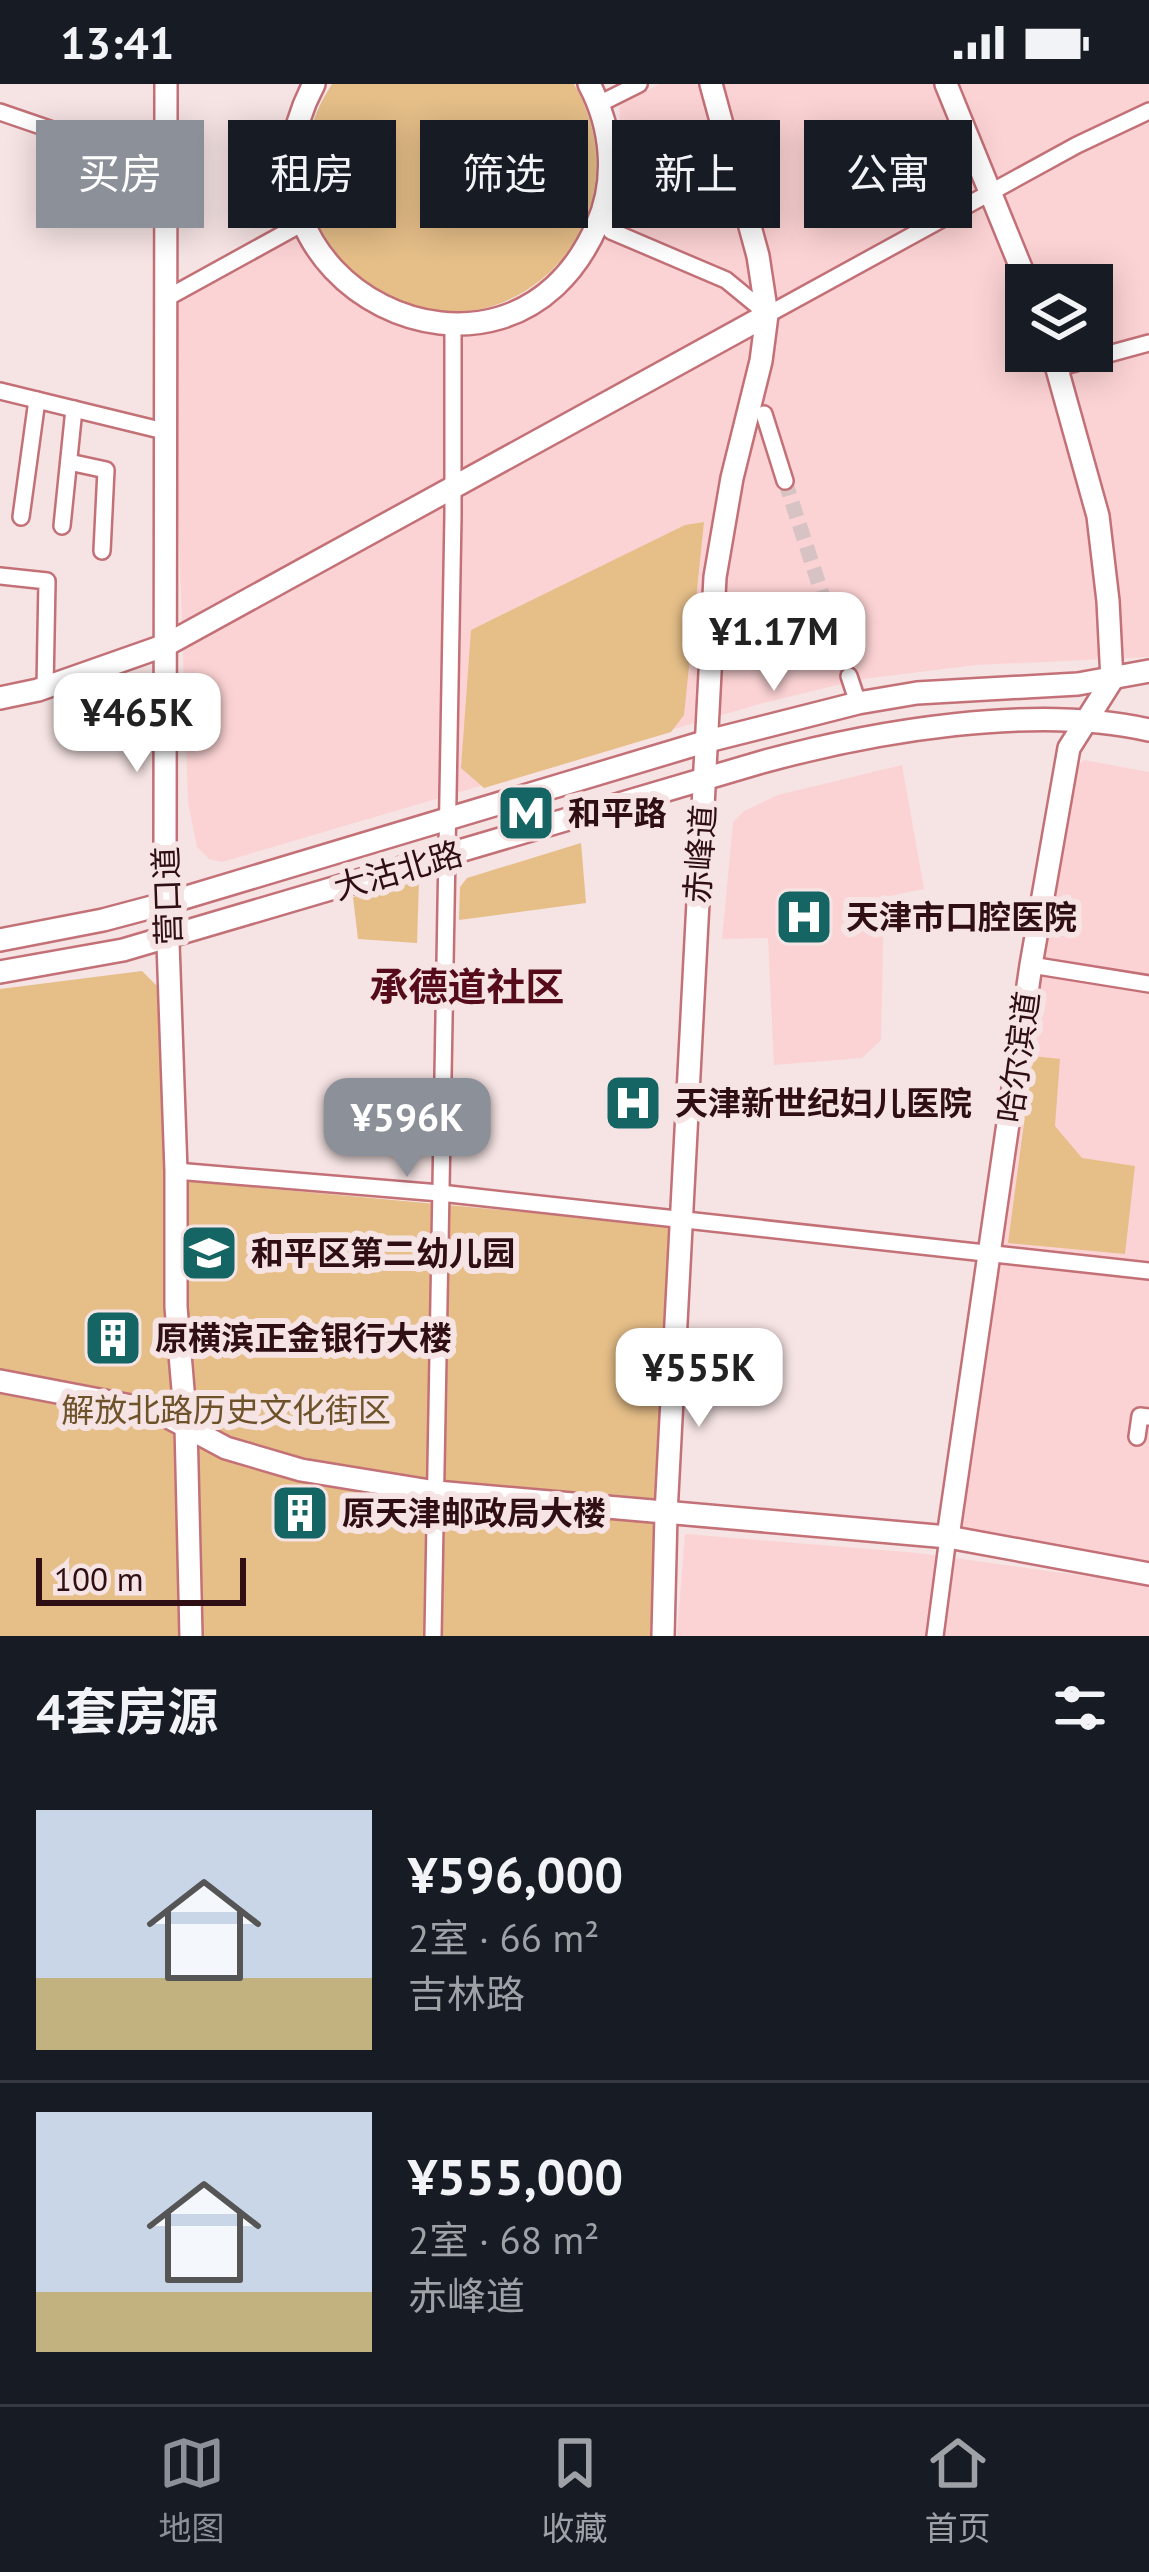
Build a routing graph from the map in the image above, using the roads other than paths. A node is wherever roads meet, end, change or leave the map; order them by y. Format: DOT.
graph roads {
  1 [pos="166,84"];
  2 [pos="314,84"];
  3 [pos="639,84"];
  4 [pos="711,84"];
  5 [pos="946,84"];
  6 [pos="594,94"];
  7 [pos="1149,111"];
  8 [pos="0,112"];
  9 [pos="166,120"];
  10 [pos="300,120"];
  11 [pos="36,124"];
  12 [pos="989,194"];
  13 [pos="603,212"];
  14 [pos="166,228"];
  15 [pos="294,228"];
  16 [pos="306,228"];
  17 [pos="589,242"];
  18 [pos="1019,264"];
  19 [pos="165,299"];
  20 [pos="766,314"];
  21 [pos="453,324"];
  22 [pos="1149,343"];
  23 [pos="1113,349"];
  24 [pos="1058,372"];
  25 [pos="0,393"];
  26 [pos="37,400"];
  27 [pos="74,409"];
  28 [pos="764,414"];
  29 [pos="164,431"];
  30 [pos="69,462"];
  31 [pos="784,481"];
  32 [pos="450,487"];
  33 [pos="21,517"];
  34 [pos="62,526"];
  35 [pos="102,550"];
  36 [pos="0,576"];
  37 [pos="166,646"];
  38 [pos="1149,671"];
  39 [pos="849,676"];
  40 [pos="1112,680"];
  41 [pos="45,688"];
  42 [pos="1149,691"];
  43 [pos="0,698"];
  44 [pos="858,703"];
  45 [pos="1084,721"];
  46 [pos="1149,730"];
  47 [pos="704,742"];
  48 [pos="706,778"];
  49 [pos="441,822"];
  50 [pos="441,858"];
  51 [pos="167,903"];
  52 [pos="170,938"];
  53 [pos="0,940"];
  54 [pos="1030,965"];
  55 [pos="0,972"];
  56 [pos="1149,983"];
  57 [pos="176,1171"];
  58 [pos="436,1193"];
  59 [pos="682,1221"];
  60 [pos="990,1255"];
  61 [pos="1149,1270"];
  62 [pos="0,1381"];
  63 [pos="1149,1417"];
  64 [pos="186,1425"];
  65 [pos="1137,1437"];
  66 [pos="436,1492"];
  67 [pos="665,1514"];
  68 [pos="948,1538"];
  69 [pos="1149,1574"];
  70 [pos="190,1636"];
  71 [pos="433,1636"];
  72 [pos="663,1636"];
  73 [pos="934,1636"];
  1 -- 9 [label="street, 营口道"];
  2 -- 10 [label="street"];
  3 -- 6 [label="street"];
  4 -- 20 [label="street, 赤峰道"];
  5 -- 12 [label="street"];
  6 -- 13 [label="street"];
  7 -- 12 [label="street"];
  8 -- 11 [label="street"];
  12 -- 18 [label="street"];
  12 -- 20 [label="street"];
  13 -- 17 [label="street"];
  13 -- 20 [label="street"];
  14 -- 19 [label="street, 营口道"];
  15 -- 19 [label="street"];
  16 -- 21 [label="street"];
  17 -- 20 [label="street"];
  17 -- 21 [label="street"];
  19 -- 29 [label="street, 营口道"];
  20 -- 32 [label="street"];
  20 -- 47 [label="street, 赤峰道"];
  21 -- 32 [label="street"];
  22 -- 23 [label="street"];
  24 -- 40 [label="street"];
  25 -- 26 [label="street"];
  26 -- 27 [label="street"];
  26 -- 33 [label="street"];
  27 -- 29 [label="street"];
  27 -- 30 [label="street"];
  28 -- 31 [label="street"];
  29 -- 37 [label="street, 营口道"];
  30 -- 34 [label="street"];
  30 -- 35 [label="street"];
  32 -- 37 [label="street"];
  32 -- 49 [label="street"];
  36 -- 41 [label="street"];
  37 -- 41 [label="street"];
  37 -- 51 [label="street, 营口道"];
  38 -- 40 [label="street, 大沽北路"];
  39 -- 44 [label="street"];
  40 -- 42 [label="street, 大沽北路"];
  40 -- 44 [label="street, 大沽北路"];
  40 -- 45 [label="street, 哈尔滨道"];
  41 -- 43 [label="street"];
  44 -- 47 [label="street, 大沽北路"];
  45 -- 46 [label="street, 大沽北路"];
  45 -- 48 [label="street, 大沽北路"];
  45 -- 54 [label="street, 哈尔滨道"];
  47 -- 48 [label="street, 赤峰道"];
  47 -- 49 [label="street, 大沽北路"];
  48 -- 50 [label="street, 大沽北路"];
  48 -- 59 [label="street, 赤峰道"];
  49 -- 50 [label="street"];
  49 -- 51 [label="street, 大沽北路"];
  50 -- 52 [label="street, 大沽北路"];
  50 -- 58 [label="street"];
  51 -- 52 [label="street, 营口道"];
  51 -- 53 [label="street, 大沽北路"];
  52 -- 55 [label="street, 大沽北路"];
  52 -- 57 [label="street, 营口道"];
  54 -- 56 [label="street"];
  54 -- 60 [label="street, 哈尔滨道"];
  57 -- 58 [label="street"];
  57 -- 64 [label="street, 营口道"];
  58 -- 59 [label="street"];
  58 -- 66 [label="street"];
  59 -- 60 [label="street"];
  59 -- 67 [label="street, 赤峰道"];
  60 -- 61 [label="street"];
  60 -- 68 [label="street, 哈尔滨道"];
  62 -- 64 [label="street"];
  63 -- 65 [label="street"];
  64 -- 66 [label="street"];
  64 -- 70 [label="street, 营口道"];
  66 -- 67 [label="street"];
  66 -- 71 [label="street"];
  67 -- 68 [label="street"];
  67 -- 72 [label="street, 赤峰道"];
  68 -- 69 [label="street"];
  68 -- 73 [label="street, 哈尔滨道"];
}
